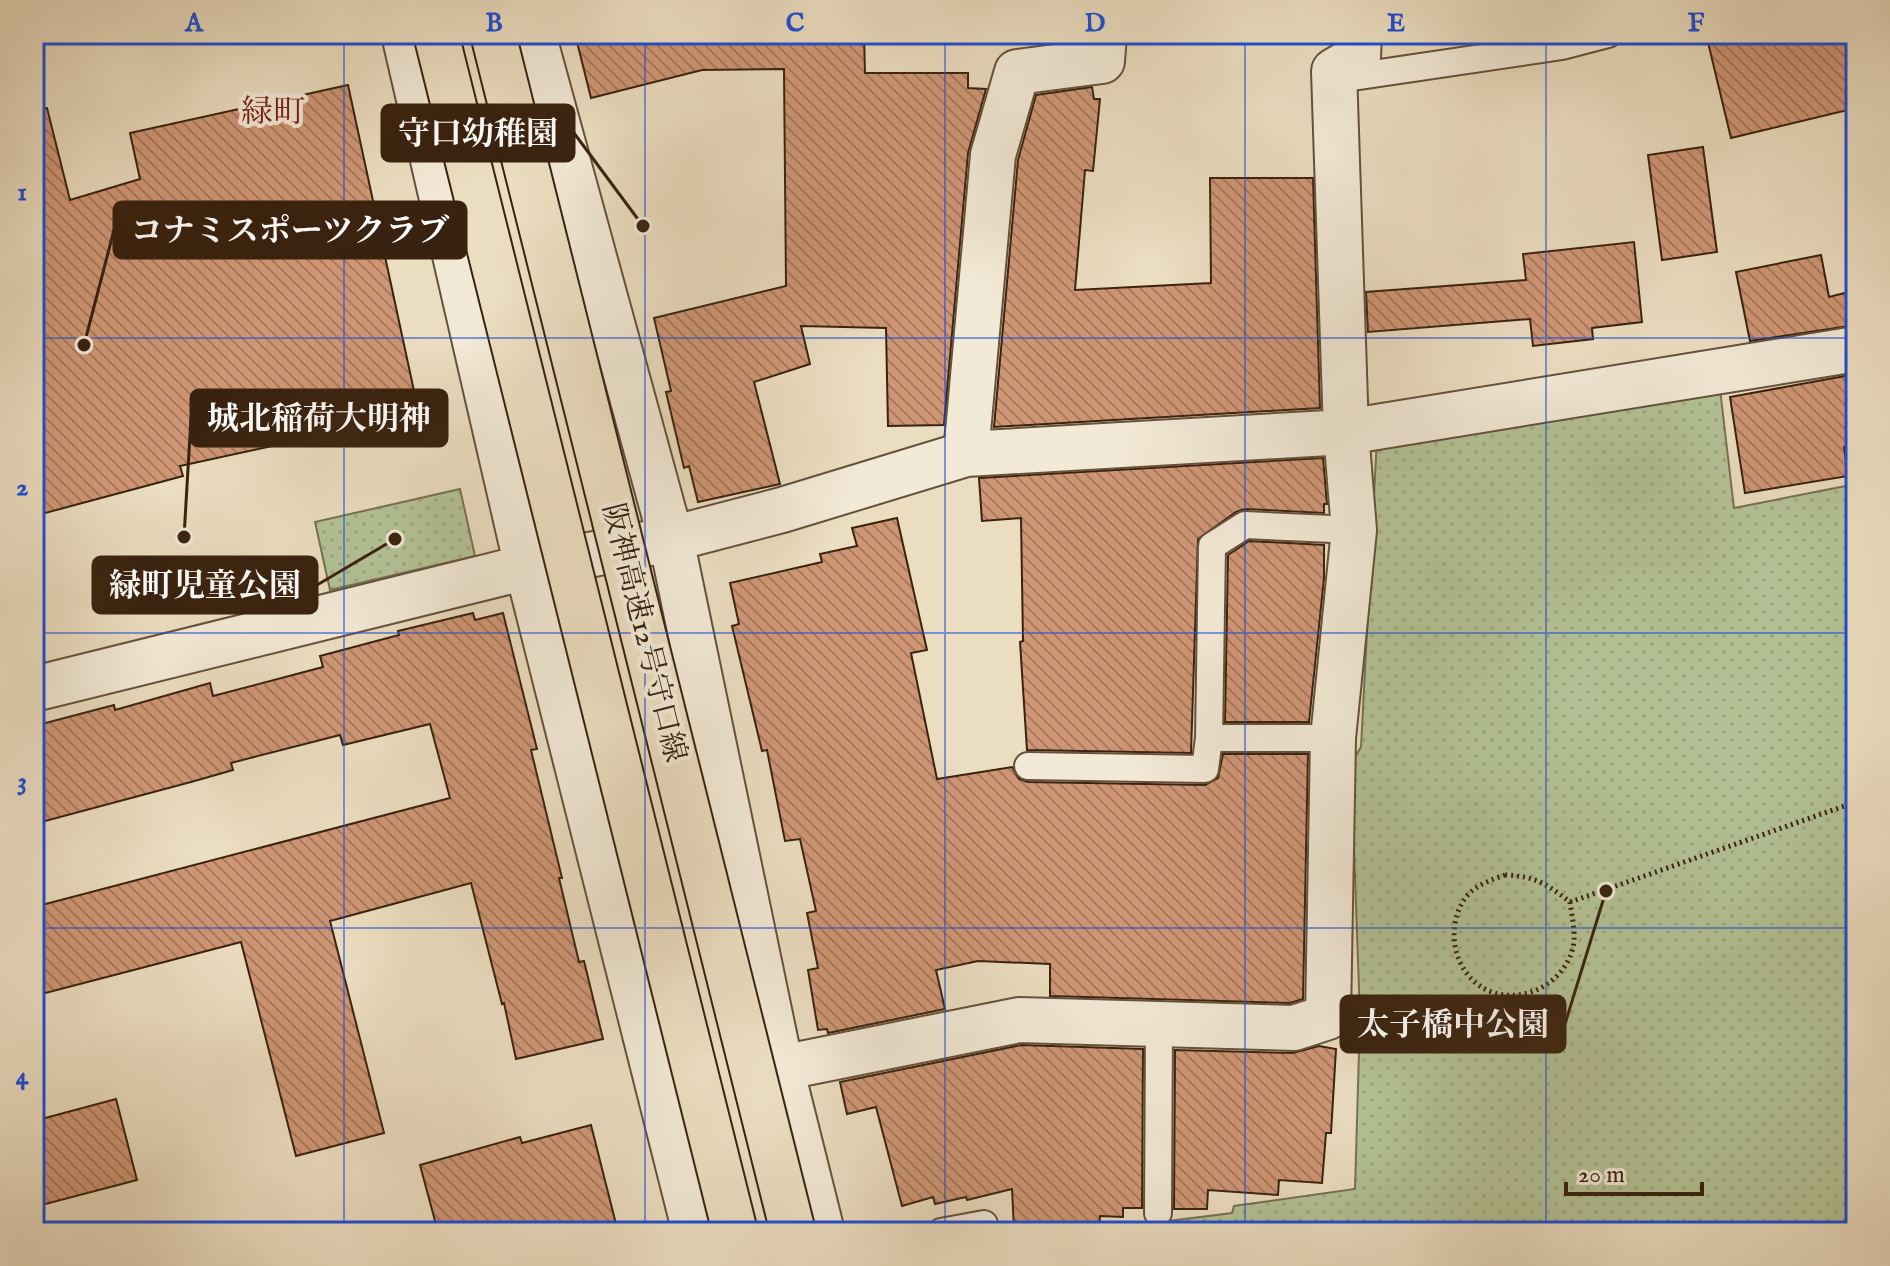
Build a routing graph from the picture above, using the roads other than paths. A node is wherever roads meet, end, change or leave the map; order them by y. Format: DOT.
graph roads {
  1 [pos="404,34"];
  2 [pos="436,34"];
  3 [pos="493,34"];
  4 [pos="533,34"];
  5 [pos="1104,34"];
  6 [pos="1359,34"];
  7 [pos="1608,34"];
  8 [pos="1334,79"];
  9 [pos="1856,349"];
  10 [pos="1346,432"];
  11 [pos="966,454"];
  12 [pos="1354,530"];
  13 [pos="671,539"];
  14 [pos="527,567"];
  15 [pos="34,689"];
  16 [pos="1209,738"];
  17 [pos="1333,738"];
  18 [pos="1028,766"];
  19 [pos="1159,1024"];
  20 [pos="781,1068"];
  21 [pos="1158,1213"];
  22 [pos="984,1224"];
  23 [pos="695,1232"];
  24 [pos="735,1232"];
  25 [pos="793,1232"];
  26 [pos="822,1232"];
  27 [pos="941,1232"];
  1 -- 14 [label="street"];
  2 -- 24 [label="highway, 阪神高速12号守口線, bridge"];
  3 -- 25 [label="highway, 阪神高速12号守口線, bridge"];
  4 -- 13 [label="street"];
  5 -- 11 [label="street"];
  6 -- 8 [label="street"];
  7 -- 8 [label="lane"];
  8 -- 10 [label="street"];
  9 -- 10 [label="street"];
  10 -- 11 [label="street"];
  10 -- 12 [label="street"];
  11 -- 13 [label="street"];
  12 -- 16 [label="lane"];
  12 -- 17 [label="street"];
  13 -- 14 [label="street"];
  13 -- 20 [label="street"];
  14 -- 15 [label="street"];
  14 -- 23 [label="street"];
  16 -- 17 [label="lane"];
  16 -- 18 [label="lane"];
  17 -- 19 [label="street"];
  19 -- 20 [label="street"];
  19 -- 21 [label="lane"];
  20 -- 26 [label="street"];
  22 -- 27 [label="lane"];
}
